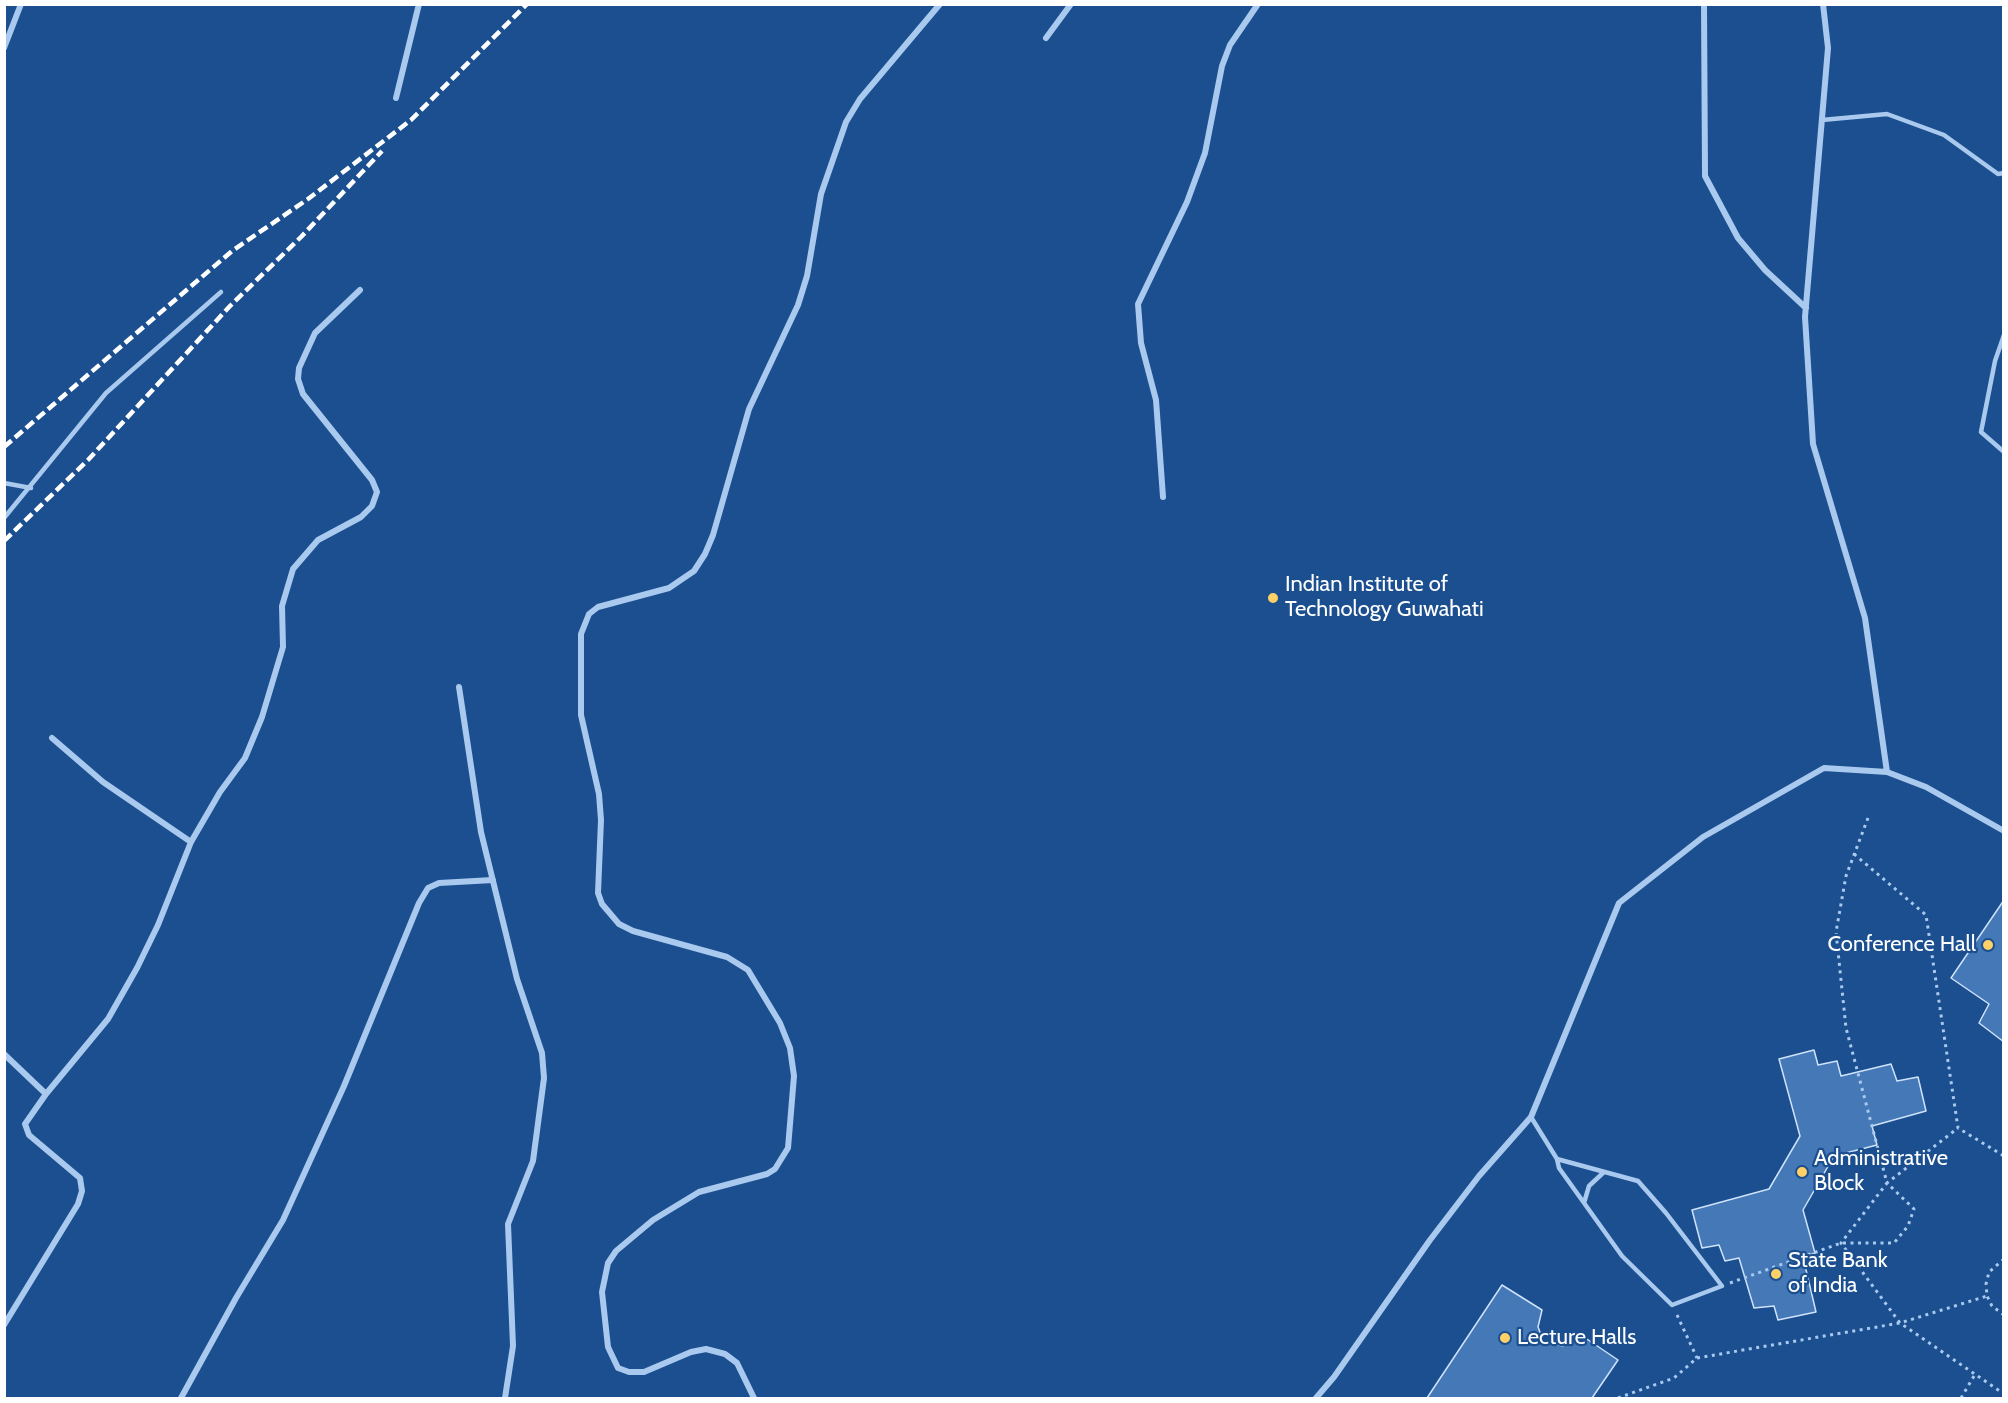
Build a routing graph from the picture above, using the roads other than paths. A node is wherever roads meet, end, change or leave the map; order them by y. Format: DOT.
graph roads {
  1 [pos="21,4"];
  2 [pos="419,4"];
  3 [pos="940,4"];
  4 [pos="1071,4"];
  5 [pos="1258,4"];
  6 [pos="1704,4"];
  7 [pos="1823,4"];
  8 [pos="1046,38"];
  9 [pos="4,48"];
  10 [pos="396,98"];
  11 [pos="1822,120"];
  12 [pos="2004,173"];
  13 [pos="360,290"];
  14 [pos="221,292"];
  15 [pos="1806,308"];
  16 [pos="2004,335"];
  17 [pos="2004,452"];
  18 [pos="4,483"];
  19 [pos="31,488"];
  20 [pos="1163,497"];
  21 [pos="4,518"];
  22 [pos="459,687"];
  23 [pos="52,738"];
  24 [pos="1887,772"];
  25 [pos="2004,831"];
  26 [pos="191,842"];
  27 [pos="492,880"];
  28 [pos="4,1054"];
  29 [pos="46,1094"];
  30 [pos="1531,1117"];
  31 [pos="1557,1159"];
  32 [pos="1604,1172"];
  33 [pos="1584,1203"];
  34 [pos="4,1325"];
  35 [pos="181,1398"];
  36 [pos="505,1398"];
  37 [pos="754,1398"];
  38 [pos="1316,1398"];
  1 -- 9 [label="street"];
  2 -- 10 [label="street"];
  3 -- 37 [label="street"];
  4 -- 8 [label="street"];
  5 -- 20 [label="street"];
  6 -- 15 [label="street"];
  7 -- 11 [label="street"];
  11 -- 12 [label="lane"];
  11 -- 15 [label="street"];
  13 -- 26 [label="street"];
  14 -- 19 [label="lane"];
  15 -- 24 [label="street"];
  16 -- 17 [label="lane"];
  18 -- 19 [label="lane"];
  19 -- 21 [label="lane"];
  22 -- 27 [label="street"];
  23 -- 26 [label="street"];
  24 -- 25 [label="street"];
  24 -- 30 [label="street"];
  26 -- 29 [label="street"];
  27 -- 35 [label="street"];
  27 -- 36 [label="street"];
  28 -- 29 [label="street"];
  29 -- 34 [label="street"];
  30 -- 31 [label="lane"];
  30 -- 38 [label="street"];
  31 -- 32 [label="lane"];
  31 -- 33 [label="lane"];
  32 -- 33 [label="lane"];
  32 -- 33 [label="lane"];
}
